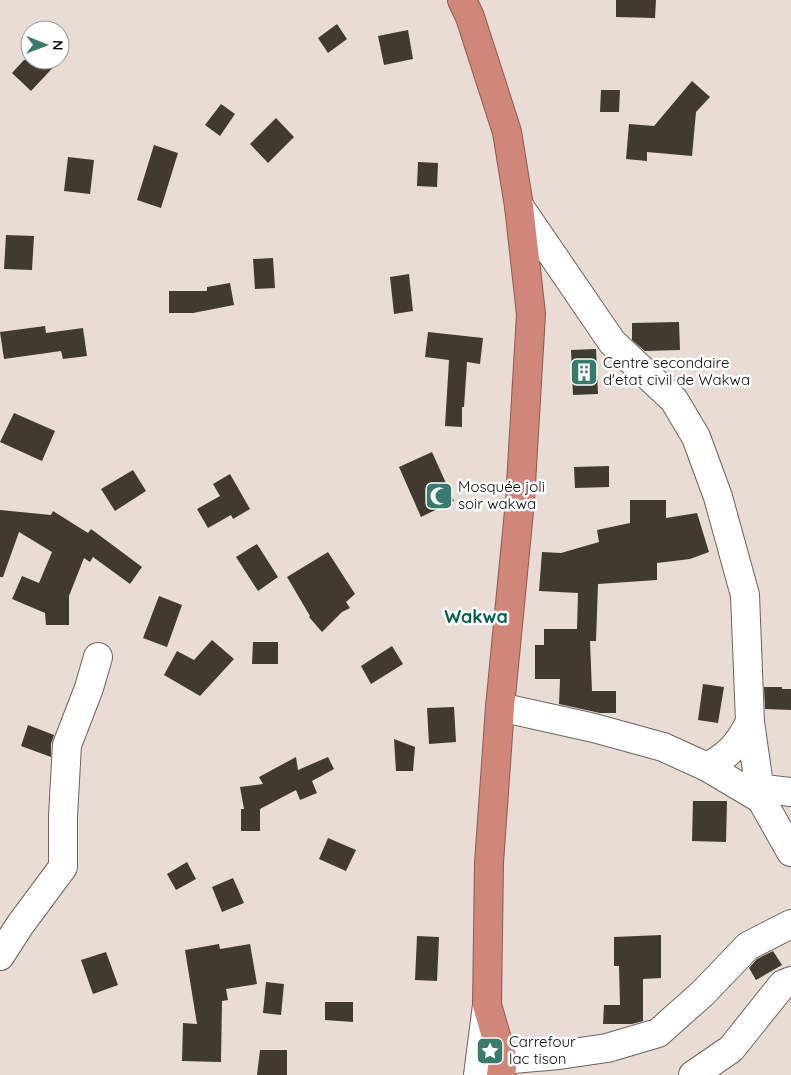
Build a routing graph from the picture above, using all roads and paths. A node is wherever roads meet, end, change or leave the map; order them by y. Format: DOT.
graph roads {
  1 [pos="462,0"];
  2 [pos="519,206"];
  3 [pos="98,657"];
  4 [pos="500,707"];
  5 [pos="750,722"];
  6 [pos="707,767"];
  7 [pos="791,792"];
  8 [pos="759,794"];
  9 [pos="791,852"];
  10 [pos="791,924"];
  11 [pos="0,956"];
  12 [pos="791,981"];
  13 [pos="487,1005"];
  14 [pos="502,1068"];
  15 [pos="478,1075"];
  16 [pos="693,1075"];
  1 -- 2 [label="highway"];
  2 -- 4 [label="highway"];
  2 -- 5 [label="street"];
  3 -- 11 [label="street"];
  4 -- 6 [label="street"];
  4 -- 13 [label="highway"];
  5 -- 6 [label="street"];
  5 -- 8 [label="street"];
  6 -- 8 [label="street"];
  7 -- 8 [label="street"];
  8 -- 9 [label="street"];
  10 -- 14 [label="street"];
  12 -- 16 [label="street"];
  13 -- 14 [label="highway"];
  13 -- 15 [label="street"];
}
